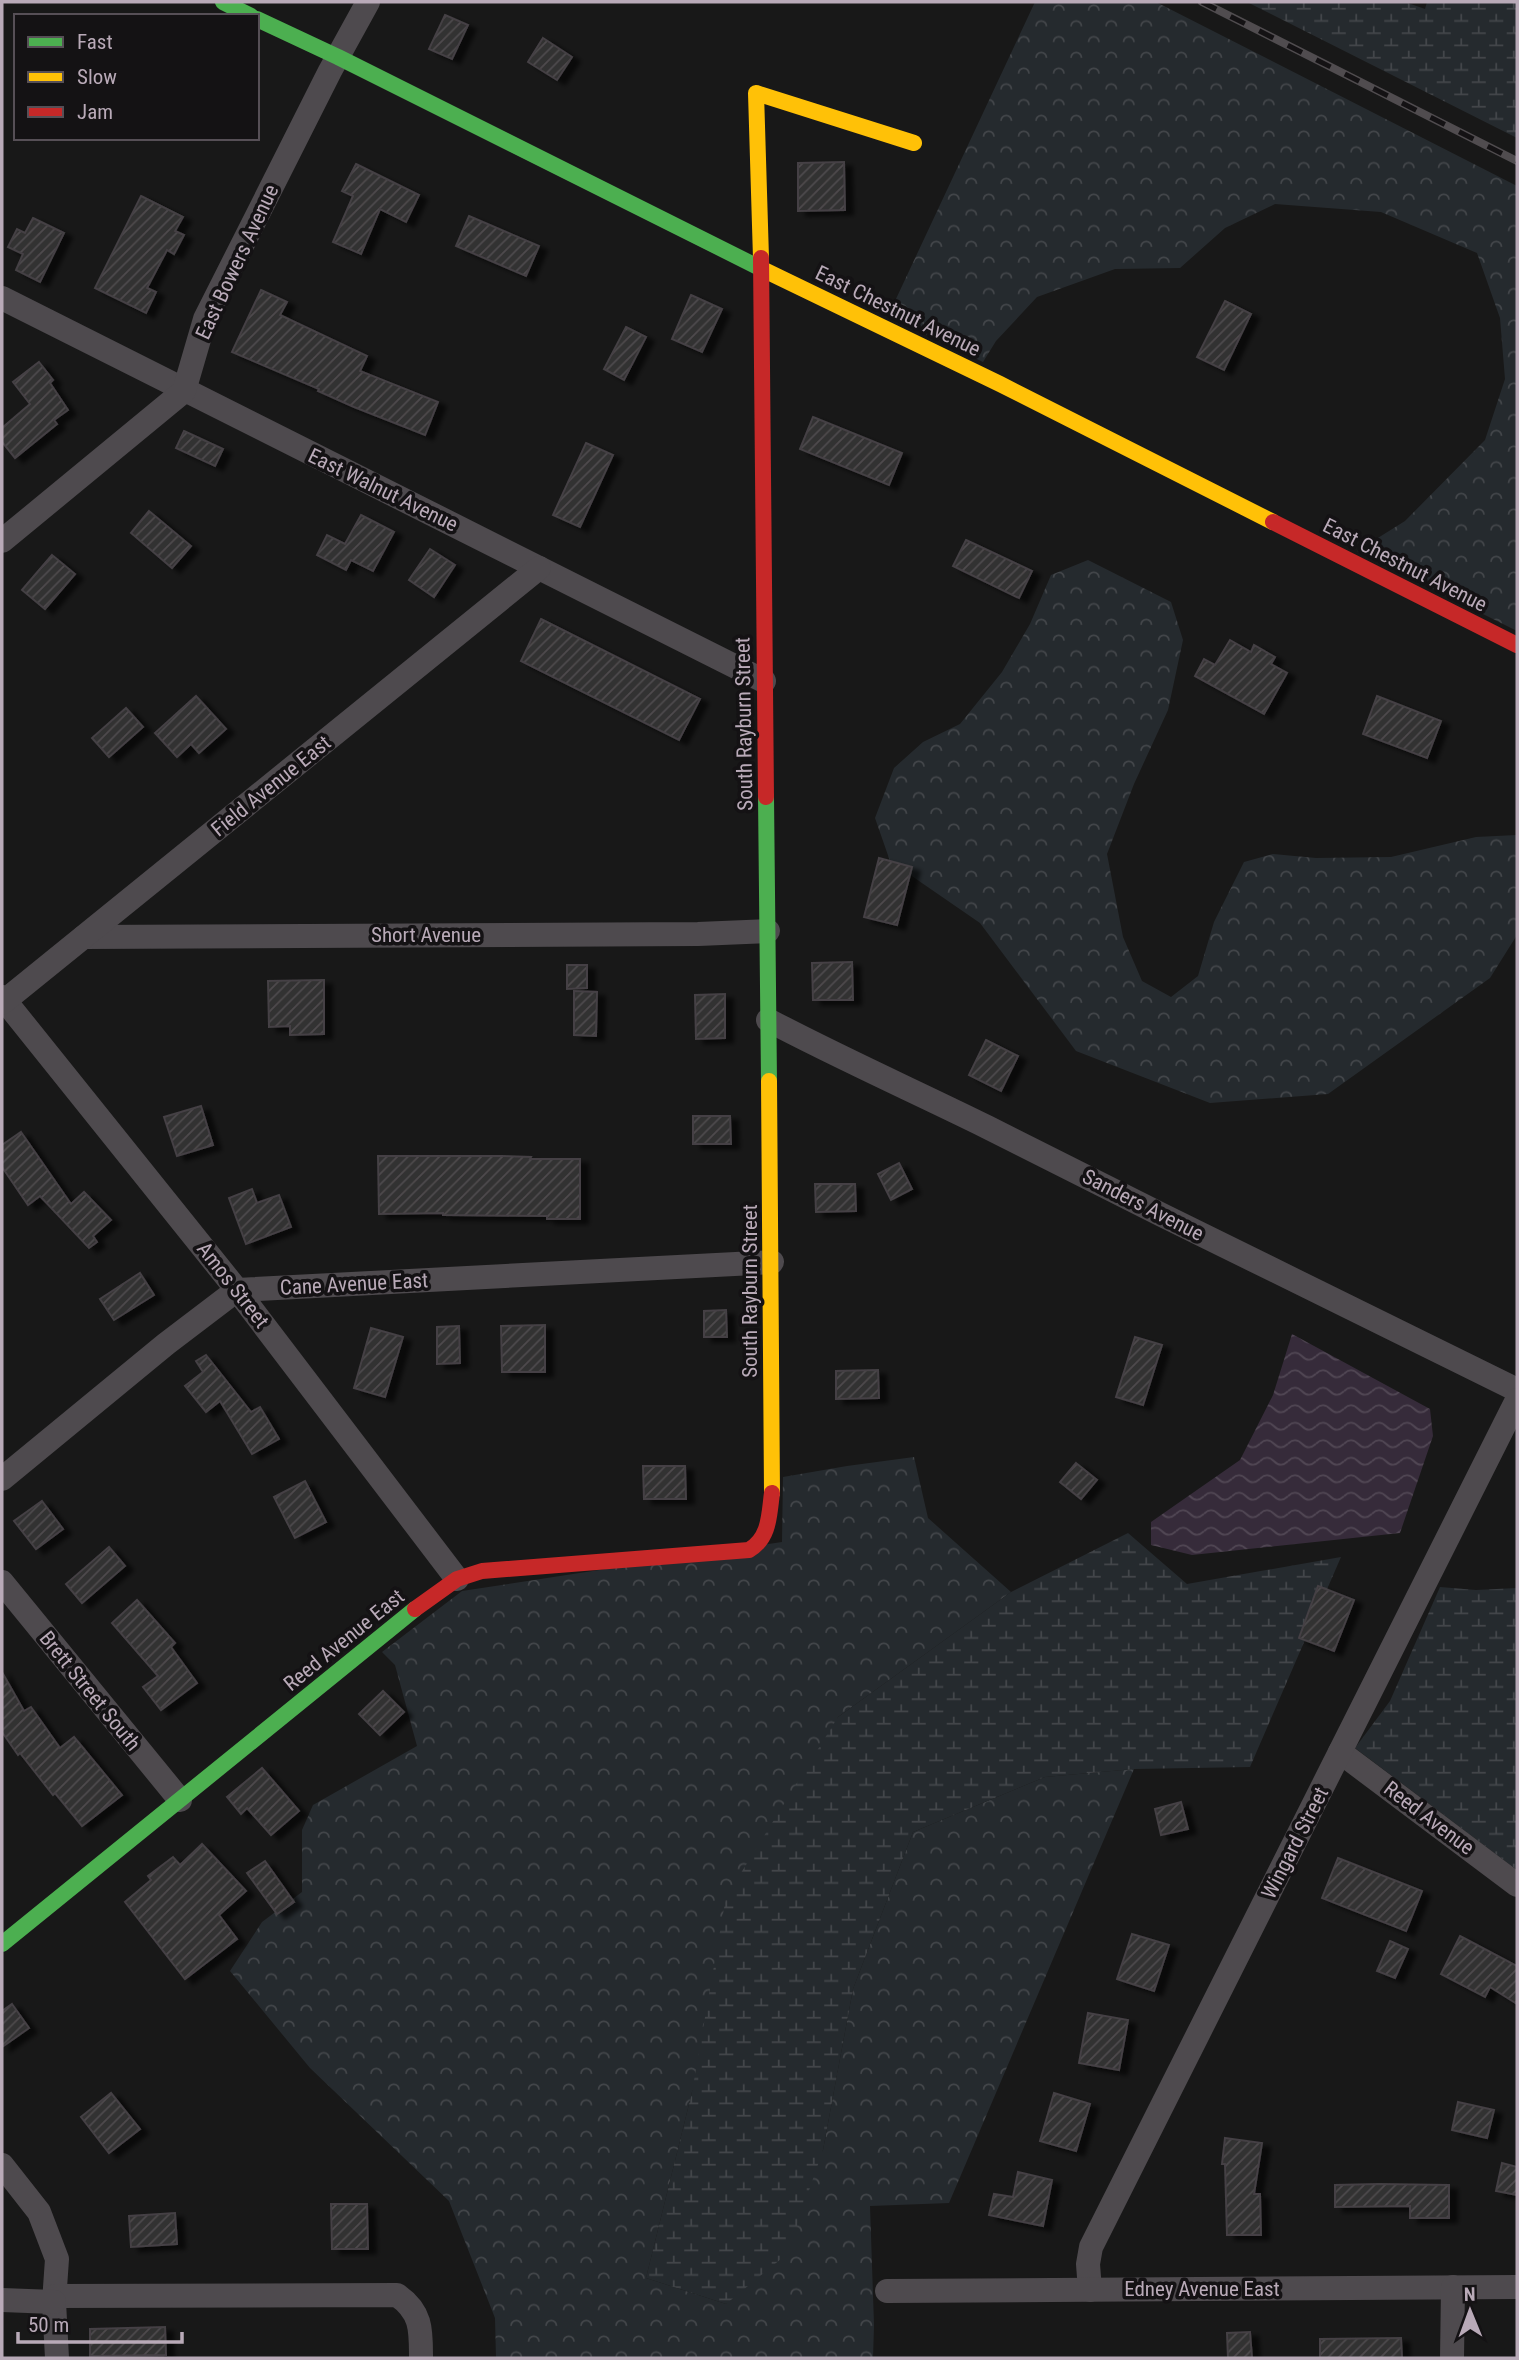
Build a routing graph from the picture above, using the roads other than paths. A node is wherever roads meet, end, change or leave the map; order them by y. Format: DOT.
graph roads {
  1 [pos="223,2"];
  2 [pos="368,2"];
  3 [pos="247,14"];
  4 [pos="259,20"];
  5 [pos="338,57"];
  6 [pos="914,143"];
  7 [pos="761,268"];
  8 [pos="2,299"];
  9 [pos="184,391"];
  10 [pos="2,541"];
  11 [pos="539,568"];
  12 [pos="1517,645"];
  13 [pos="764,681"];
  14 [pos="768,931"];
  15 [pos="84,937"];
  16 [pos="3,1000"];
  17 [pos="768,1020"];
  18 [pos="772,1262"];
  19 [pos="237,1290"];
  20 [pos="1517,1390"];
  21 [pos="1517,1400"];
  22 [pos="2,1479"];
  23 [pos="769,1520"];
  24 [pos="457,1579"];
  25 [pos="2,1583"];
  26 [pos="1340,1752"];
  27 [pos="180,1800"];
  28 [pos="1517,1885"];
  29 [pos="2,1944"];
  30 [pos="2,2165"];
  31 [pos="1453,2287"];
  32 [pos="1517,2287"];
  33 [pos="1090,2290"];
  34 [pos="887,2291"];
  35 [pos="55,2299"];
  36 [pos="2,2300"];
  37 [pos="57,2358"];
  38 [pos="421,2358"];
  39 [pos="1452,2358"];
  1 -- 3 [label="street"];
  2 -- 5 [label="street, East Bowers Avenue"];
  4 -- 5 [label="street, East Chestnut Avenue"];
  5 -- 7 [label="street, East Chestnut Avenue"];
  5 -- 9 [label="street, East Bowers Avenue"];
  6 -- 7 [label="street, South Rayburn Street"];
  7 -- 12 [label="street, East Chestnut Avenue"];
  7 -- 13 [label="street, South Rayburn Street"];
  8 -- 9 [label="street, East Walnut Avenue"];
  9 -- 10 [label="street"];
  9 -- 11 [label="street, East Walnut Avenue"];
  11 -- 13 [label="street, East Walnut Avenue"];
  11 -- 15 [label="street, Field Avenue East"];
  13 -- 14 [label="street, South Rayburn Street"];
  14 -- 15 [label="street, Short Avenue"];
  14 -- 17 [label="street, South Rayburn Street"];
  15 -- 16 [label="street, Field Avenue East"];
  16 -- 19 [label="street, Amos Street"];
  17 -- 18 [label="street, South Rayburn Street"];
  17 -- 20 [label="street, Sanders Avenue"];
  18 -- 19 [label="street, Cane Avenue East"];
  18 -- 23 [label="street, South Rayburn Street"];
  19 -- 22 [label="street"];
  19 -- 24 [label="street, Amos Street"];
  21 -- 26 [label="street, Wingard Street"];
  23 -- 24 [label="street, Reed Avenue East"];
  24 -- 27 [label="street, Reed Avenue East"];
  25 -- 27 [label="street, Brett Street South"];
  26 -- 28 [label="street, Reed Avenue"];
  26 -- 33 [label="street, Wingard Street"];
  27 -- 29 [label="street, Reed Avenue East"];
  30 -- 35 [label="street"];
  31 -- 32 [label="street, Edney Avenue East"];
  31 -- 33 [label="street, Edney Avenue East"];
  31 -- 39 [label="street"];
  33 -- 34 [label="street, Edney Avenue East"];
  35 -- 36 [label="street"];
  35 -- 37 [label="street"];
  35 -- 38 [label="street"];
}
